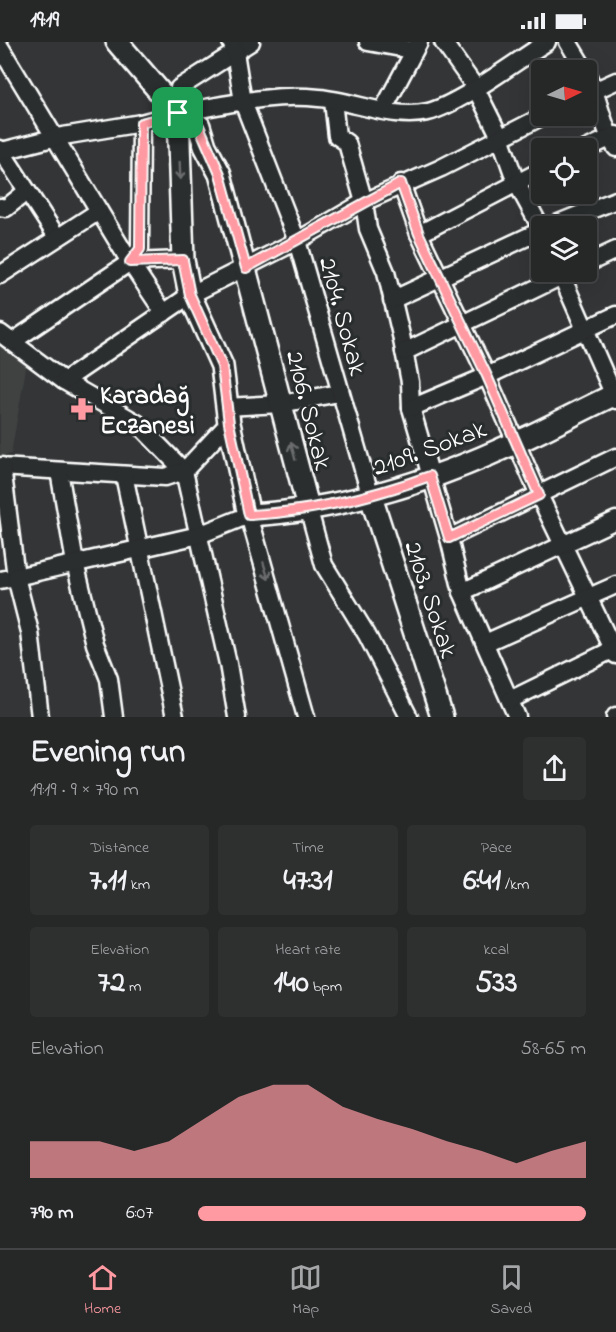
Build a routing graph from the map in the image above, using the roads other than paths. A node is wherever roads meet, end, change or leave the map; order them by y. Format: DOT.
graph roads {
  1 [pos="117,42"];
  2 [pos="250,42"];
  3 [pos="368,42"];
  4 [pos="443,42"];
  5 [pos="546,42"];
  6 [pos="568,42"];
  7 [pos="416,46"];
  8 [pos="233,47"];
  9 [pos="5,49"];
  10 [pos="579,60"];
  11 [pos="616,81"];
  12 [pos="475,87"];
  13 [pos="597,89"];
  14 [pos="333,101"];
  15 [pos="243,102"];
  16 [pos="597,105"];
  17 [pos="383,110"];
  18 [pos="178,113"];
  19 [pos="531,122"];
  20 [pos="141,123"];
  21 [pos="57,137"];
  22 [pos="500,137"];
  23 [pos="614,140"];
  24 [pos="597,145"];
  25 [pos="1,150"];
  26 [pos="531,175"];
  27 [pos="516,182"];
  28 [pos="401,183"];
  29 [pos="26,192"];
  30 [pos="616,200"];
  31 [pos="364,202"];
  32 [pos="0,207"];
  33 [pos="99,212"];
  34 [pos="534,216"];
  35 [pos="576,216"];
  36 [pos="419,234"];
  37 [pos="531,235"];
  38 [pos="57,237"];
  39 [pos="297,241"];
  40 [pos="616,250"];
  41 [pos="597,259"];
  42 [pos="183,260"];
  43 [pos="130,262"];
  44 [pos="246,268"];
  45 [pos="0,275"];
  46 [pos="441,278"];
  47 [pos="546,282"];
  48 [pos="568,282"];
  49 [pos="190,295"];
  50 [pos="392,300"];
  51 [pos="164,313"];
  52 [pos="616,315"];
  53 [pos="462,325"];
  54 [pos="586,329"];
  55 [pos="6,338"];
  56 [pos="404,352"];
  57 [pos="487,376"];
  58 [pos="64,381"];
  59 [pos="339,393"];
  60 [pos="615,396"];
  61 [pos="281,404"];
  62 [pos="411,408"];
  63 [pos="227,415"];
  64 [pos="516,443"];
  65 [pos="616,457"];
  66 [pos="1,466"];
  67 [pos="59,471"];
  68 [pos="184,471"];
  69 [pos="124,475"];
  70 [pos="430,476"];
  71 [pos="539,495"];
  72 [pos="371,497"];
  73 [pos="308,507"];
  74 [pos="249,515"];
  75 [pos="616,520"];
  76 [pos="199,536"];
  77 [pos="449,538"];
  78 [pos="564,543"];
  79 [pos="139,549"];
  80 [pos="75,563"];
  81 [pos="8,578"];
  82 [pos="616,585"];
  83 [pos="462,592"];
  84 [pos="590,597"];
  85 [pos="485,643"];
  86 [pos="615,651"];
  87 [pos="510,700"];
  88 [pos="40,717"];
  89 [pos="114,717"];
  90 [pos="175,717"];
  91 [pos="237,717"];
  92 [pos="306,717"];
  93 [pos="409,717"];
  94 [pos="442,717"];
  95 [pos="517,717"];
  1 -- 18 [label="main road, 2106. Sokak"];
  2 -- 8 [label="street"];
  3 -- 7 [label="street"];
  4 -- 12 [label="street"];
  5 -- 12 [label="street"];
  6 -- 10 [label="street"];
  7 -- 17 [label="street"];
  8 -- 15 [label="street"];
  8 -- 18 [label="street"];
  9 -- 21 [label="street"];
  11 -- 13 [label="street"];
  12 -- 17 [label="street"];
  12 -- 22 [label="street"];
  14 -- 15 [label="street"];
  14 -- 17 [label="street"];
  14 -- 31 [label="street"];
  15 -- 18 [label="street"];
  15 -- 39 [label="street"];
  16 -- 23 [label="street"];
  18 -- 20 [label="street"];
  18 -- 42 [label="main road, one-way"];
  18 -- 44 [label="main road, 2106. Sokak"];
  19 -- 22 [label="street, 2104. Sokak"];
  20 -- 21 [label="street"];
  20 -- 43 [label="street"];
  21 -- 25 [label="street"];
  21 -- 33 [label="street"];
  22 -- 27 [label="street"];
  22 -- 28 [label="street, 2104. Sokak"];
  23 -- 24 [label="street"];
  25 -- 29 [label="street"];
  26 -- 27 [label="street"];
  27 -- 34 [label="street"];
  27 -- 36 [label="street"];
  28 -- 31 [label="street, 2104. Sokak"];
  28 -- 36 [label="street"];
  29 -- 32 [label="street"];
  29 -- 38 [label="street"];
  30 -- 35 [label="street"];
  31 -- 39 [label="street, 2104. Sokak"];
  31 -- 50 [label="street"];
  33 -- 38 [label="street"];
  33 -- 43 [label="street"];
  36 -- 46 [label="street"];
  37 -- 46 [label="street"];
  38 -- 45 [label="street"];
  39 -- 44 [label="street"];
  39 -- 59 [label="street, 2104. Sokak"];
  40 -- 41 [label="street"];
  42 -- 43 [label="street"];
  42 -- 49 [label="main road"];
  43 -- 51 [label="street"];
  43 -- 55 [label="street"];
  44 -- 49 [label="street"];
  44 -- 61 [label="main road, 2106. Sokak"];
  46 -- 50 [label="street"];
  46 -- 53 [label="street"];
  47 -- 53 [label="street"];
  48 -- 54 [label="street"];
  49 -- 51 [label="street"];
  49 -- 63 [label="main road"];
  50 -- 56 [label="street"];
  51 -- 58 [label="street"];
  52 -- 54 [label="street"];
  53 -- 56 [label="street"];
  53 -- 57 [label="street"];
  54 -- 57 [label="street"];
  54 -- 60 [label="street"];
  55 -- 58 [label="street"];
  56 -- 62 [label="street"];
  57 -- 62 [label="street"];
  57 -- 64 [label="street"];
  58 -- 68 [label="street"];
  59 -- 61 [label="street"];
  59 -- 72 [label="street, 2104. Sokak"];
  60 -- 64 [label="main road, 2109. Sokak"];
  61 -- 63 [label="street"];
  73 -- 61 [label="main road, 2106. Sokak, one-way"];
  62 -- 70 [label="street"];
  63 -- 68 [label="street"];
  63 -- 74 [label="main road"];
  64 -- 70 [label="main road, 2109. Sokak"];
  64 -- 71 [label="street"];
  65 -- 71 [label="street"];
  66 -- 67 [label="street"];
  66 -- 81 [label="street"];
  67 -- 69 [label="street"];
  67 -- 80 [label="street"];
  68 -- 69 [label="street"];
  68 -- 76 [label="street"];
  69 -- 79 [label="street"];
  70 -- 72 [label="main road, 2109. Sokak"];
  70 -- 77 [label="street"];
  71 -- 77 [label="street"];
  71 -- 78 [label="street"];
  72 -- 73 [label="main road, 2109. Sokak"];
  72 -- 94 [label="main road, 2103. Sokak"];
  73 -- 74 [label="main road, 2109. Sokak"];
  73 -- 93 [label="street, 2106. Sokak"];
  74 -- 76 [label="street"];
  74 -- 92 [label="street, one-way"];
  75 -- 78 [label="street"];
  76 -- 79 [label="street"];
  76 -- 91 [label="street"];
  77 -- 83 [label="street"];
  78 -- 83 [label="street"];
  78 -- 84 [label="street"];
  79 -- 80 [label="street"];
  79 -- 90 [label="street"];
  80 -- 81 [label="street"];
  80 -- 89 [label="street"];
  81 -- 88 [label="street"];
  82 -- 84 [label="street"];
  83 -- 85 [label="street"];
  84 -- 85 [label="street"];
  84 -- 86 [label="street"];
  85 -- 87 [label="street"];
  86 -- 87 [label="street"];
  87 -- 95 [label="street"];
}
